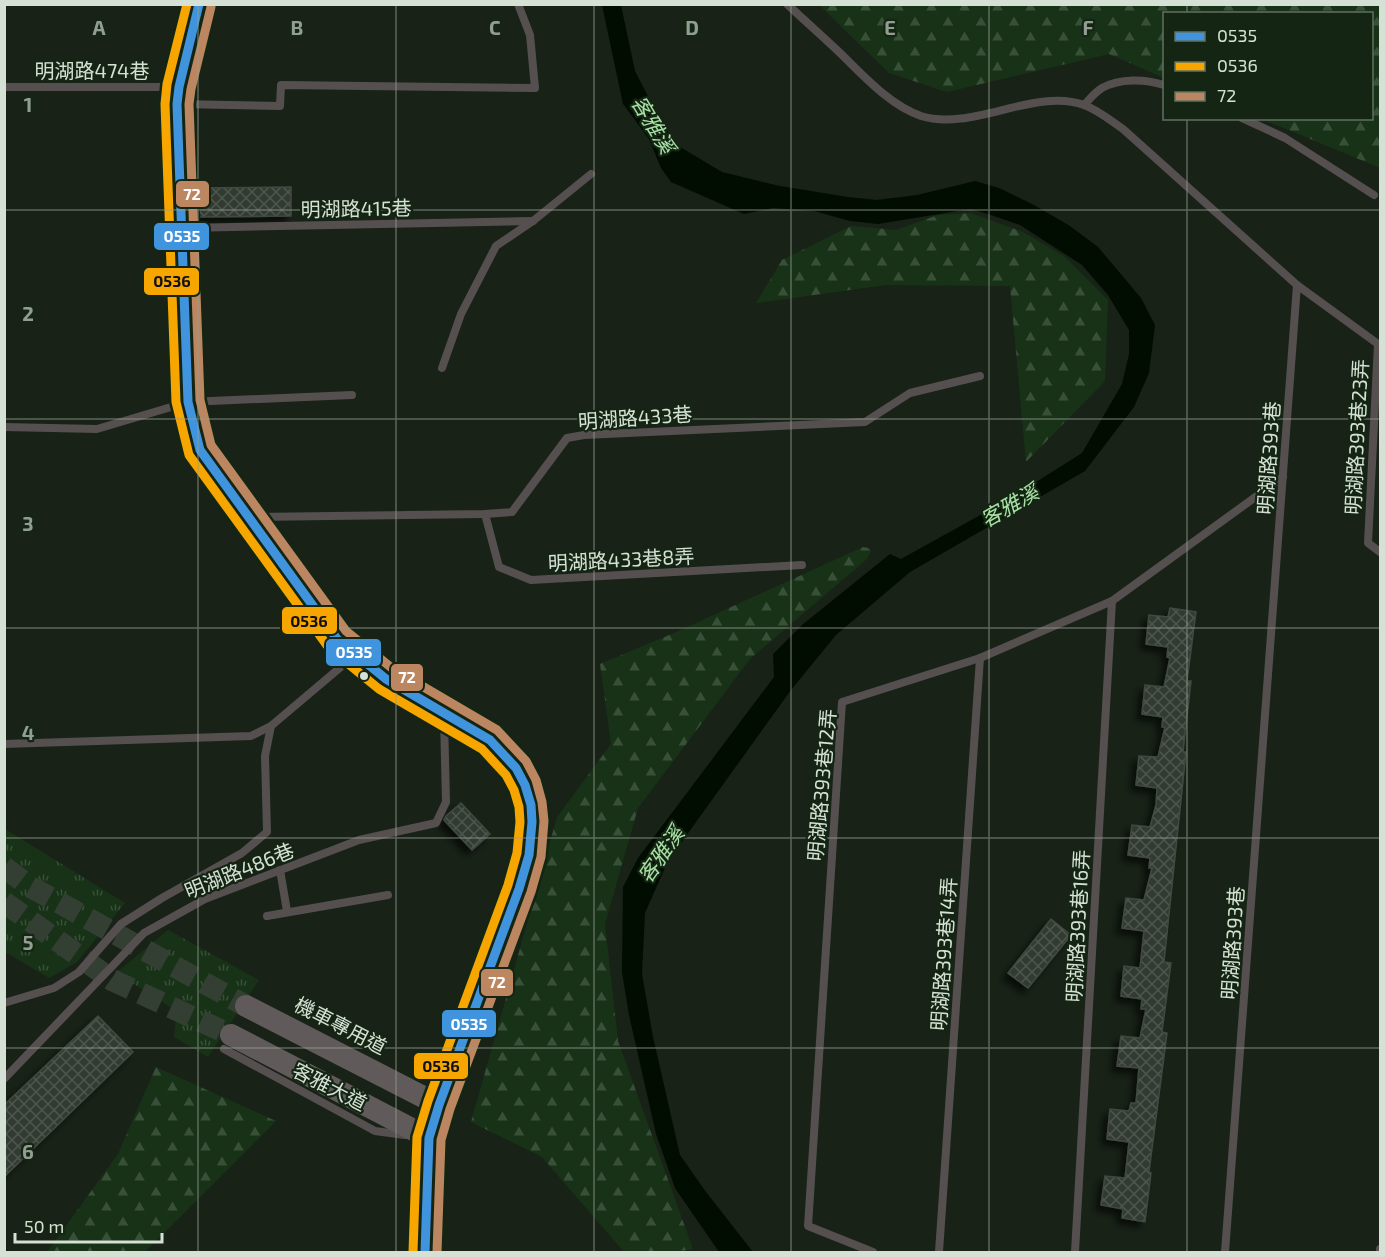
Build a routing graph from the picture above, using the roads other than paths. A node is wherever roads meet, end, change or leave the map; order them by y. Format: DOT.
graph roads {
  1 [pos="199,4"];
  2 [pos="518,4"];
  3 [pos="787,4"];
  4 [pos="1163,85"];
  5 [pos="4,87"];
  6 [pos="178,95"];
  7 [pos="1084,105"];
  8 [pos="1246,120"];
  9 [pos="591,174"];
  10 [pos="1374,195"];
  11 [pos="533,221"];
  12 [pos="180,229"];
  13 [pos="1297,285"];
  14 [pos="442,368"];
  15 [pos="980,376"];
  16 [pos="352,396"];
  17 [pos="188,402"];
  18 [pos="4,427"];
  19 [pos="1284,477"];
  20 [pos="485,514"];
  21 [pos="247,517"];
  22 [pos="1380,552"];
  23 [pos="802,565"];
  24 [pos="1112,601"];
  25 [pos="356,654"];
  26 [pos="980,658"];
  27 [pos="444,712"];
  28 [pos="271,726"];
  29 [pos="4,744"];
  30 [pos="280,870"];
  31 [pos="388,895"];
  32 [pos="287,911"];
  33 [pos="267,916"];
  34 [pos="4,1003"];
  35 [pos="246,1006"];
  36 [pos="228,1042"];
  37 [pos="407,1078"];
  38 [pos="4,1079"];
  39 [pos="439,1105"];
  40 [pos="429,1138"];
  41 [pos="425,1252"];
  42 [pos="873,1252"];
  43 [pos="939,1252"];
  44 [pos="1075,1252"];
  45 [pos="1225,1252"];
  1 -- 6 [label="main road"];
  2 -- 6 [label="lane, 明湖路474巷"];
  3 -- 7 [label="lane"];
  4 -- 7 [label="lane"];
  5 -- 6 [label="lane, 明湖路474巷"];
  6 -- 12 [label="main road"];
  7 -- 13 [label="lane"];
  8 -- 10 [label="lane"];
  9 -- 11 [label="lane"];
  11 -- 12 [label="lane, 明湖路415巷"];
  11 -- 14 [label="lane"];
  12 -- 17 [label="main road"];
  13 -- 19 [label="lane, 明湖路393巷"];
  13 -- 22 [label="lane, 明湖路393巷23弄"];
  15 -- 20 [label="lane, 明湖路433巷"];
  16 -- 17 [label="lane"];
  17 -- 18 [label="lane"];
  17 -- 21 [label="main road"];
  19 -- 24 [label="lane, 明湖路393巷12弄"];
  19 -- 45 [label="lane, 明湖路393巷"];
  20 -- 21 [label="lane, 明湖路433巷"];
  20 -- 23 [label="lane, 明湖路433巷8弄"];
  21 -- 25 [label="main road"];
  24 -- 26 [label="lane, 明湖路393巷12弄"];
  24 -- 44 [label="lane, 明湖路393巷16弄"];
  25 -- 27 [label="main road"];
  25 -- 28 [label="lane"];
  26 -- 42 [label="lane, 明湖路393巷12弄"];
  26 -- 43 [label="lane, 明湖路393巷14弄"];
  27 -- 30 [label="lane, 明湖路486巷"];
  27 -- 39 [label="main road"];
  28 -- 29 [label="lane"];
  28 -- 34 [label="lane"];
  30 -- 32 [label="lane"];
  30 -- 38 [label="lane, 明湖路486巷"];
  31 -- 32 [label="lane"];
  32 -- 33 [label="lane"];
  35 -- 39 [label="main road, 客雅大道"];
  36 -- 40 [label="main road, 客雅大道"];
  37 -- 39 [label="lane"];
  39 -- 40 [label="main road"];
  40 -- 41 [label="main road"];
}
